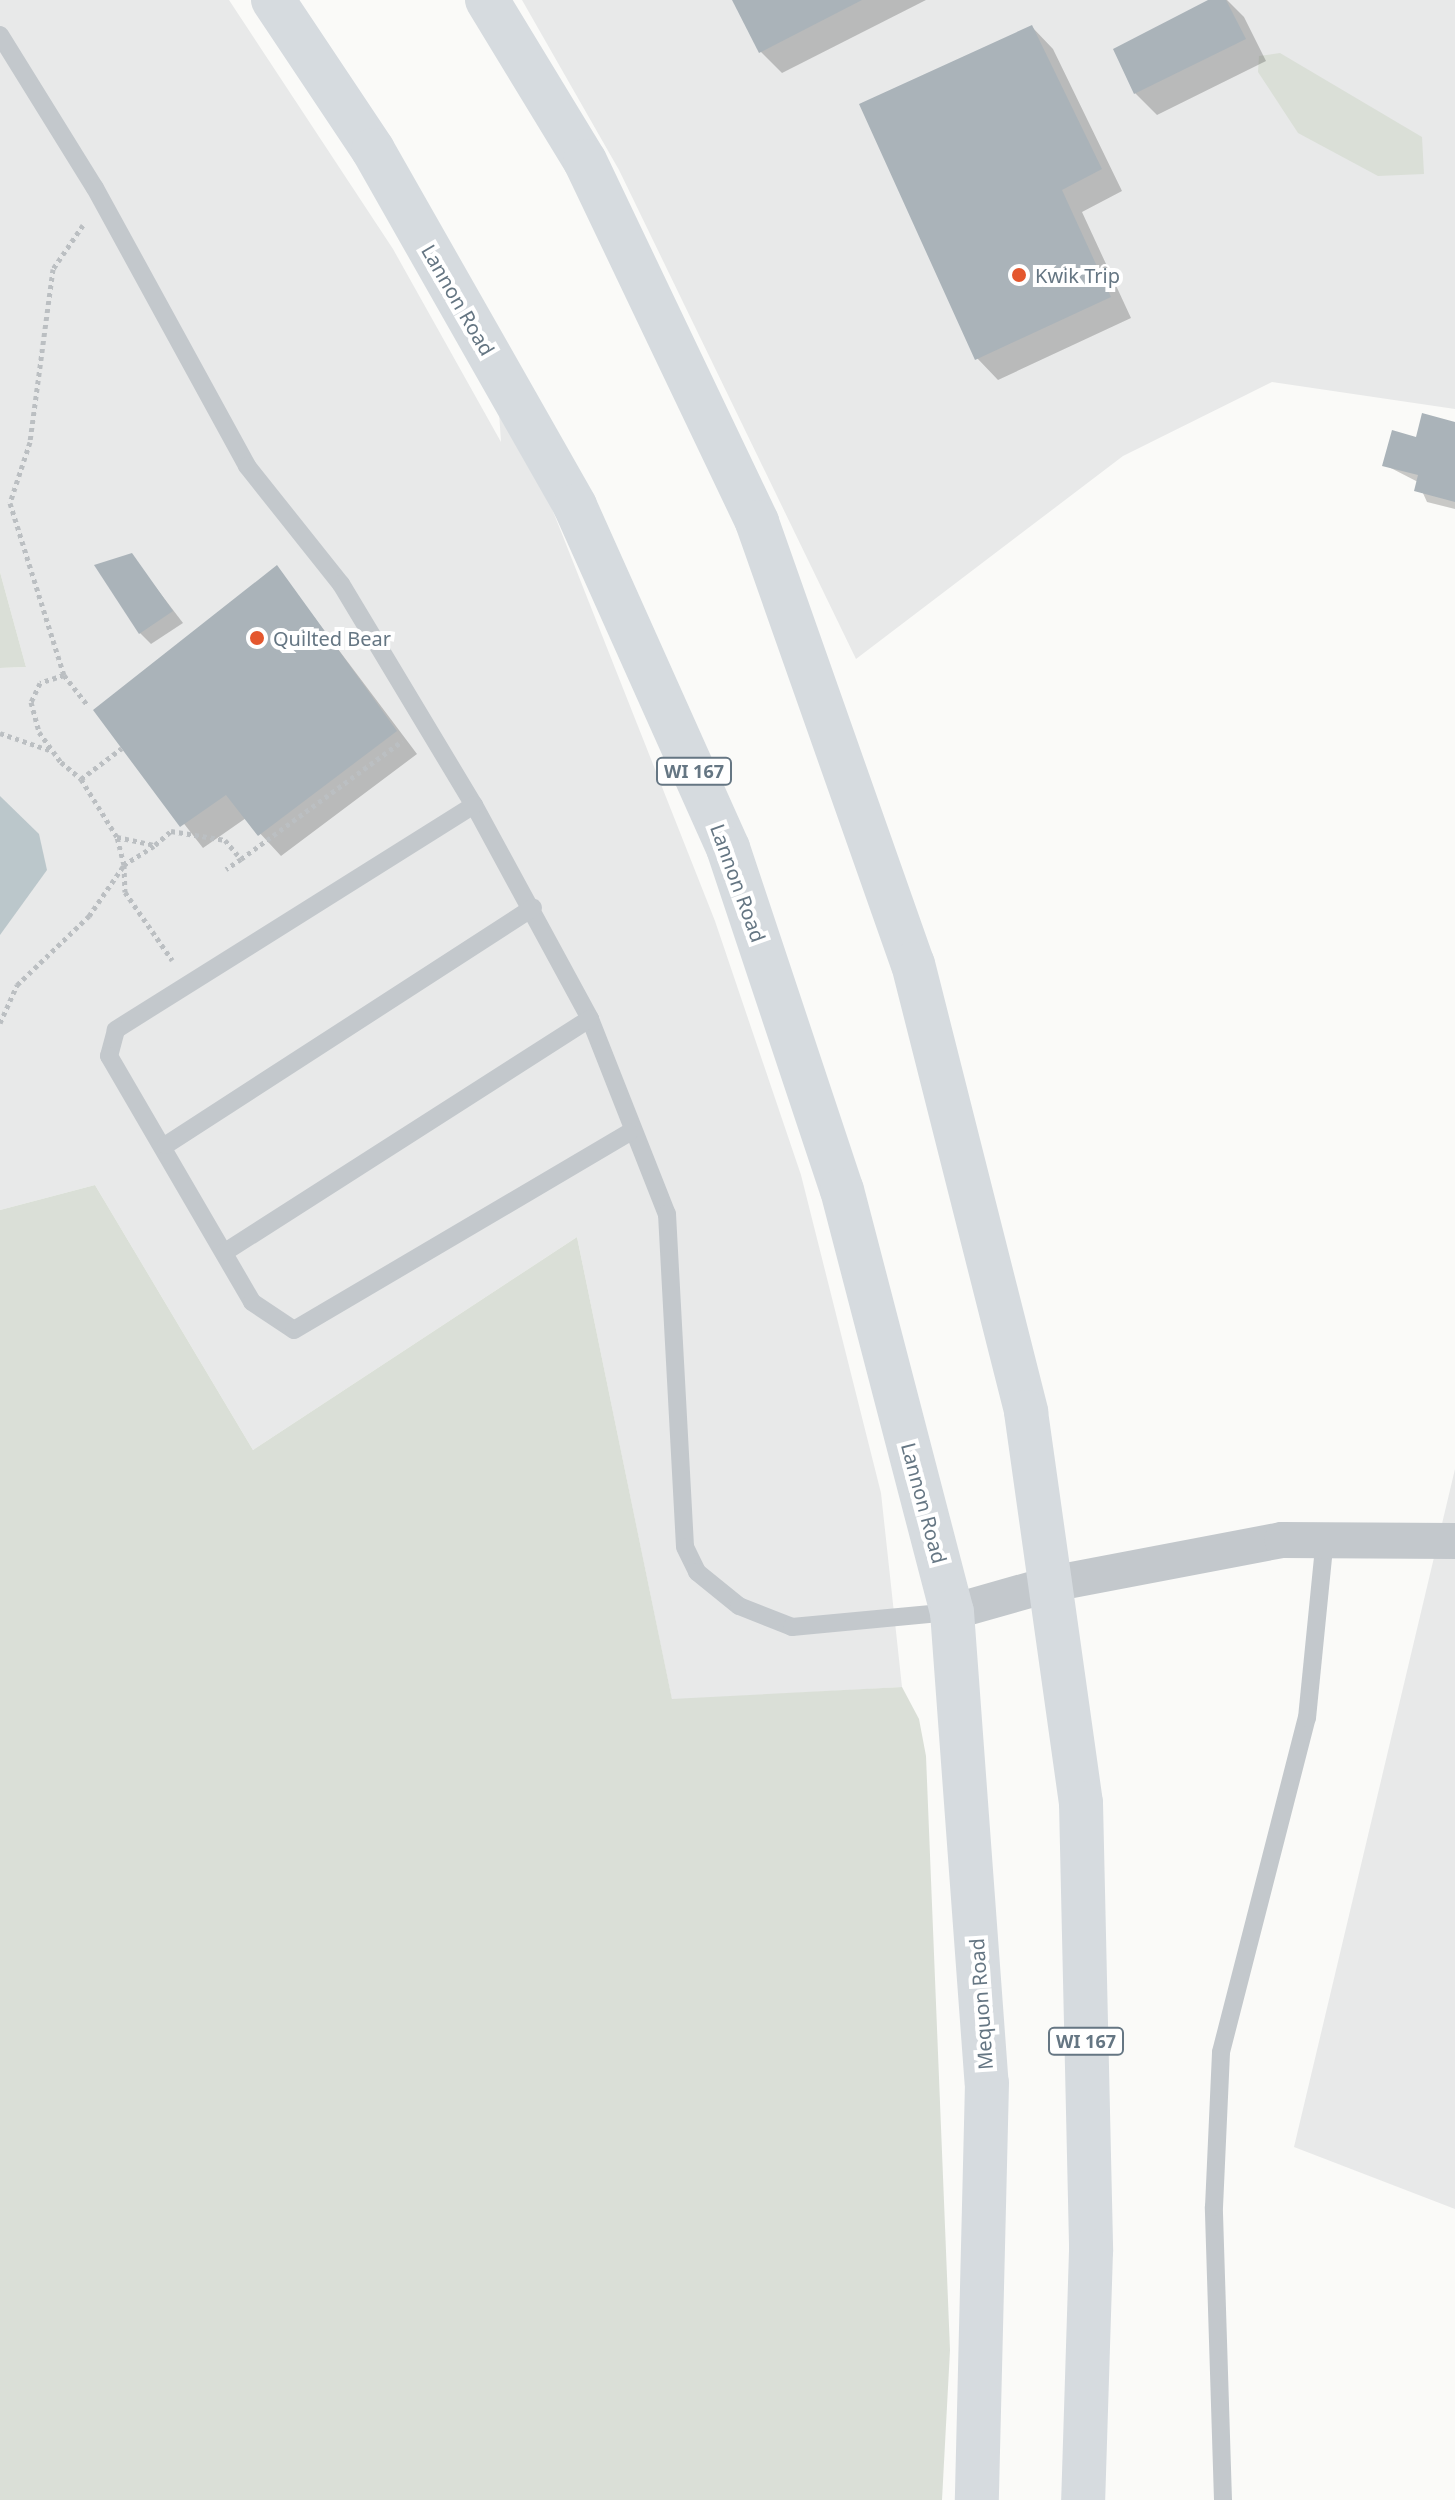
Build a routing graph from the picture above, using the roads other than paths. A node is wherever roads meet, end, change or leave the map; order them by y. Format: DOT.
graph roads {
  1 [pos="273,0"];
  2 [pos="487,0"];
  3 [pos="0,35"];
  4 [pos="474,805"];
  5 [pos="533,908"];
  6 [pos="590,1019"];
  7 [pos="629,1133"];
  8 [pos="166,1145"];
  9 [pos="225,1252"];
  10 [pos="1325,1538"];
  11 [pos="1455,1541"];
  12 [pos="1051,1584"];
  13 [pos="952,1612"];
  14 [pos="977,2500"];
  15 [pos="1083,2500"];
  16 [pos="1223,2500"];
  1 -- 13 [label="main road, Lannon Road / WI 167"];
  2 -- 12 [label="main road, WI 167"];
  3 -- 4 [label="lane"];
  4 -- 5 [label="lane"];
  4 -- 8 [label="lane"];
  5 -- 6 [label="lane"];
  5 -- 8 [label="lane"];
  6 -- 7 [label="lane"];
  6 -- 9 [label="lane"];
  7 -- 9 [label="lane"];
  7 -- 13 [label="lane"];
  8 -- 9 [label="lane"];
  10 -- 11 [label="street"];
  10 -- 12 [label="street"];
  10 -- 16 [label="lane"];
  12 -- 13 [label="street"];
  12 -- 15 [label="main road, WI 167"];
  13 -- 14 [label="main road, Mequon Road / WI 167"];
}
